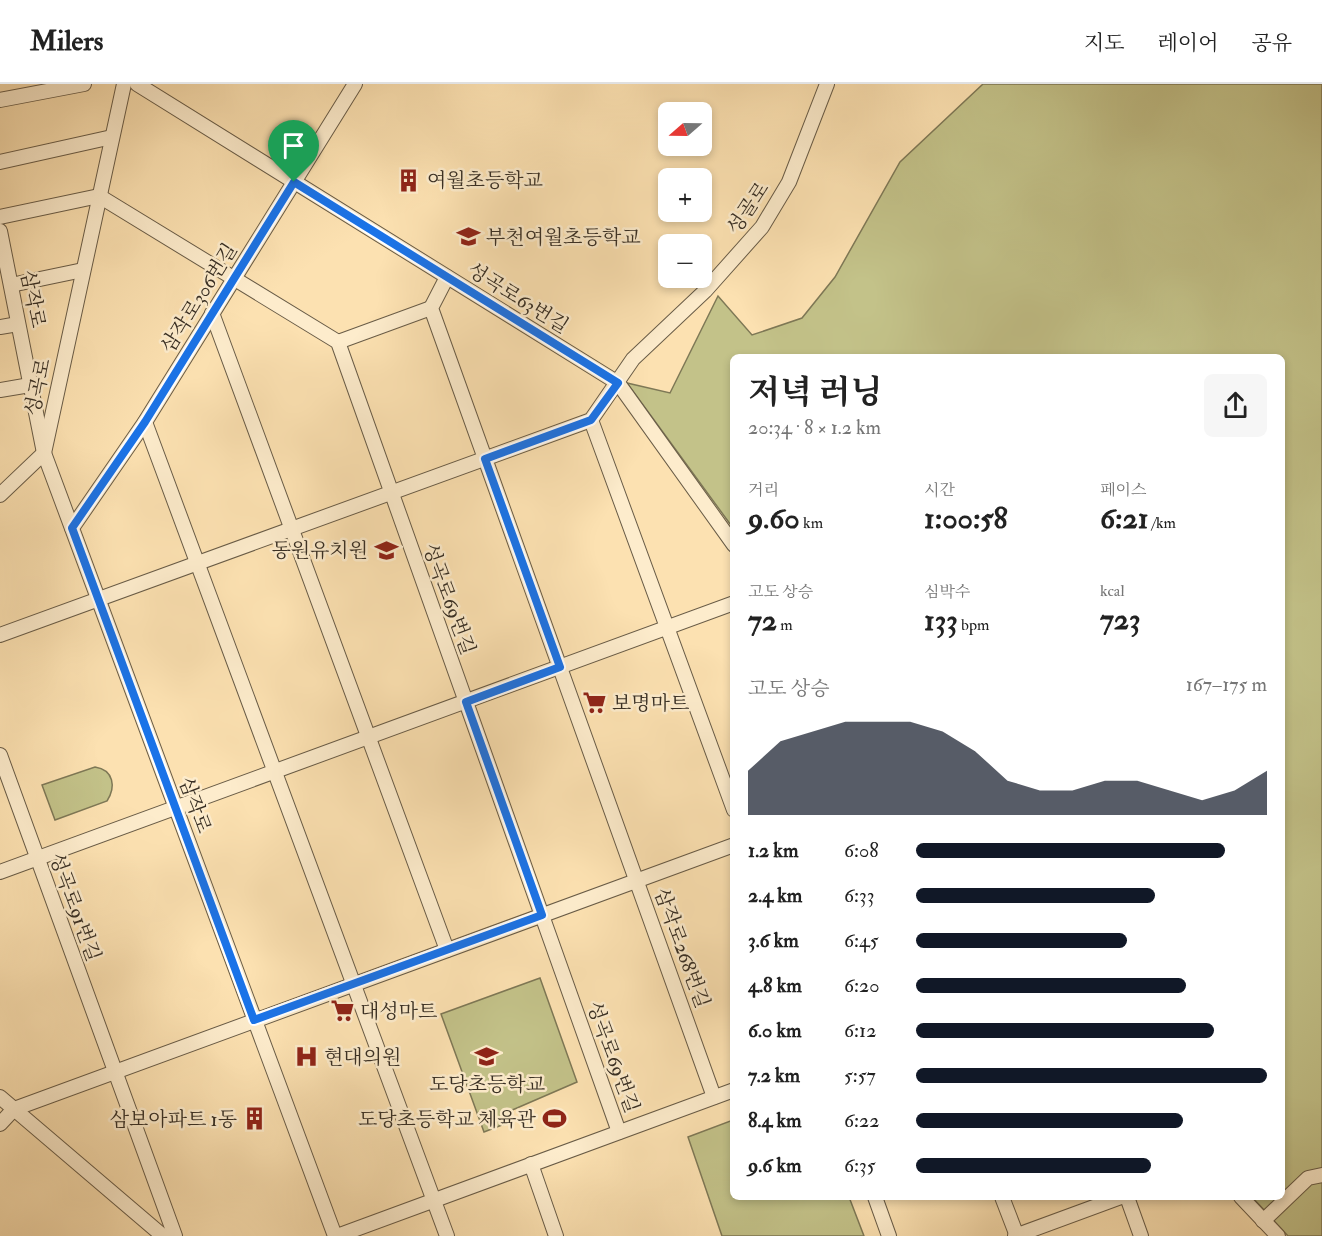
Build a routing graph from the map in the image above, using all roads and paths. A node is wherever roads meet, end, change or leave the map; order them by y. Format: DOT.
graph roads {
  1 [pos="84,84"];
  2 [pos="124,84"];
  3 [pos="137,84"];
  4 [pos="354,84"];
  5 [pos="827,84"];
  6 [pos="0,100"];
  7 [pos="112,137"];
  8 [pos="0,162"];
  9 [pos="294,182"];
  10 [pos="99,196"];
  11 [pos="0,217"];
  12 [pos="0,231"];
  13 [pos="2,256"];
  14 [pos="83,270"];
  15 [pos="447,277"];
  16 [pos="234,278"];
  17 [pos="11,285"];
  18 [pos="431,308"];
  19 [pos="212,313"];
  20 [pos="18,324"];
  21 [pos="0,327"];
  22 [pos="338,342"];
  23 [pos="618,383"];
  24 [pos="30,385"];
  25 [pos="0,390"];
  26 [pos="591,420"];
  27 [pos="145,422"];
  28 [pos="44,453"];
  29 [pos="485,459"];
  30 [pos="390,493"];
  31 [pos="0,495"];
  32 [pos="72,528"];
  33 [pos="292,528"];
  34 [pos="730,539"];
  35 [pos="198,562"];
  36 [pos="98,598"];
  37 [pos="730,604"];
  38 [pos="667,628"];
  39 [pos="0,635"];
  40 [pos="560,667"];
  41 [pos="466,702"];
  42 [pos="369,737"];
  43 [pos="0,755"];
  44 [pos="275,772"];
  45 [pos="730,799"];
  46 [pos="176,808"];
  47 [pos="730,846"];
  48 [pos="37,859"];
  49 [pos="0,872"];
  50 [pos="636,880"];
  51 [pos="542,915"];
  52 [pos="447,950"];
  53 [pos="354,983"];
  54 [pos="254,1020"];
  55 [pos="114,1072"];
  56 [pos="730,1091"];
  57 [pos="0,1097"];
  58 [pos="714,1097"];
  59 [pos="14,1109"];
  60 [pos="0,1124"];
  61 [pos="619,1132"];
  62 [pos="531,1164"];
  63 [pos="1322,1175"];
  64 [pos="434,1200"];
  65 [pos="876,1200"];
  66 [pos="1003,1200"];
  67 [pos="1113,1200"];
  68 [pos="1128,1200"];
  69 [pos="1244,1200"];
  70 [pos="1285,1200"];
  71 [pos="1285,1200"];
  72 [pos="1263,1221"];
  73 [pos="163,1236"];
  74 [pos="175,1236"];
  75 [pos="336,1236"];
  76 [pos="447,1236"];
  77 [pos="556,1236"];
  78 [pos="889,1236"];
  79 [pos="1016,1236"];
  80 [pos="1141,1236"];
  81 [pos="1278,1236"];
  1 -- 6 [label="street"];
  2 -- 7 [label="street, 성곡로"];
  3 -- 9 [label="street, 성곡로63번길"];
  4 -- 9 [label="street, 삼작로306번길"];
  5 -- 23 [label="street, 성골로"];
  7 -- 8 [label="street"];
  7 -- 10 [label="street, 성곡로"];
  9 -- 15 [label="street, 성곡로63번길"];
  9 -- 16 [label="street, 삼작로306번길"];
  10 -- 11 [label="street"];
  10 -- 14 [label="street, 성곡로"];
  10 -- 16 [label="street"];
  12 -- 13 [label="street, 삼작로"];
  13 -- 17 [label="street, 삼작로"];
  14 -- 17 [label="street"];
  14 -- 28 [label="street, 성곡로"];
  15 -- 18 [label="street"];
  15 -- 23 [label="street, 성곡로63번길"];
  16 -- 19 [label="street, 삼작로306번길"];
  16 -- 22 [label="street"];
  17 -- 20 [label="street, 삼작로"];
  18 -- 22 [label="street"];
  18 -- 29 [label="street, 삼작로268번길"];
  19 -- 27 [label="street, 삼작로306번길"];
  19 -- 33 [label="street"];
  20 -- 21 [label="street"];
  20 -- 24 [label="street, 삼작로"];
  22 -- 30 [label="street, 성곡로69번길"];
  23 -- 26 [label="street, 성골로"];
  23 -- 34 [label="street, 성곡로63번길"];
  24 -- 25 [label="street"];
  24 -- 28 [label="street, 삼작로"];
  26 -- 29 [label="street"];
  26 -- 38 [label="street"];
  27 -- 32 [label="street, 삼작로306번길"];
  27 -- 35 [label="street"];
  28 -- 31 [label="street"];
  28 -- 32 [label="street, 삼작로"];
  29 -- 30 [label="street"];
  29 -- 40 [label="street, 삼작로268번길"];
  30 -- 33 [label="street"];
  30 -- 41 [label="street, 성곡로69번길"];
  32 -- 36 [label="street, 삼작로"];
  33 -- 35 [label="street"];
  33 -- 42 [label="street"];
  35 -- 36 [label="street"];
  35 -- 44 [label="street"];
  36 -- 39 [label="street"];
  36 -- 46 [label="street, 삼작로"];
  37 -- 38 [label="street"];
  38 -- 40 [label="street"];
  38 -- 45 [label="street"];
  40 -- 41 [label="street"];
  40 -- 50 [label="street, 삼작로268번길"];
  41 -- 42 [label="street"];
  41 -- 51 [label="street, 성곡로69번길"];
  42 -- 44 [label="street"];
  42 -- 52 [label="street"];
  43 -- 48 [label="street, 성곡로91번길"];
  44 -- 46 [label="street"];
  44 -- 53 [label="street"];
  46 -- 48 [label="street"];
  46 -- 54 [label="street, 삼작로"];
  47 -- 50 [label="street"];
  48 -- 49 [label="street"];
  48 -- 55 [label="street, 성곡로91번길"];
  50 -- 51 [label="street"];
  50 -- 58 [label="street, 삼작로268번길"];
  51 -- 52 [label="street"];
  51 -- 61 [label="street, 성곡로69번길"];
  52 -- 53 [label="street"];
  53 -- 54 [label="street"];
  53 -- 64 [label="street"];
  54 -- 55 [label="street"];
  54 -- 75 [label="street, 삼작로"];
  55 -- 59 [label="street"];
  55 -- 74 [label="street, 성곡로91번길"];
  56 -- 58 [label="street"];
  57 -- 59 [label="street"];
  58 -- 61 [label="street"];
  59 -- 60 [label="street"];
  59 -- 73 [label="street"];
  61 -- 62 [label="street"];
  62 -- 64 [label="street"];
  62 -- 77 [label="street"];
  63 -- 71 [label="street"];
  64 -- 75 [label="street"];
  64 -- 76 [label="street"];
  65 -- 78 [label="street"];
  66 -- 79 [label="street"];
  67 -- 79 [label="street"];
  68 -- 80 [label="street"];
  69 -- 72 [label="street"];
  70 -- 72 [label="street"];
  72 -- 81 [label="street"];
}
